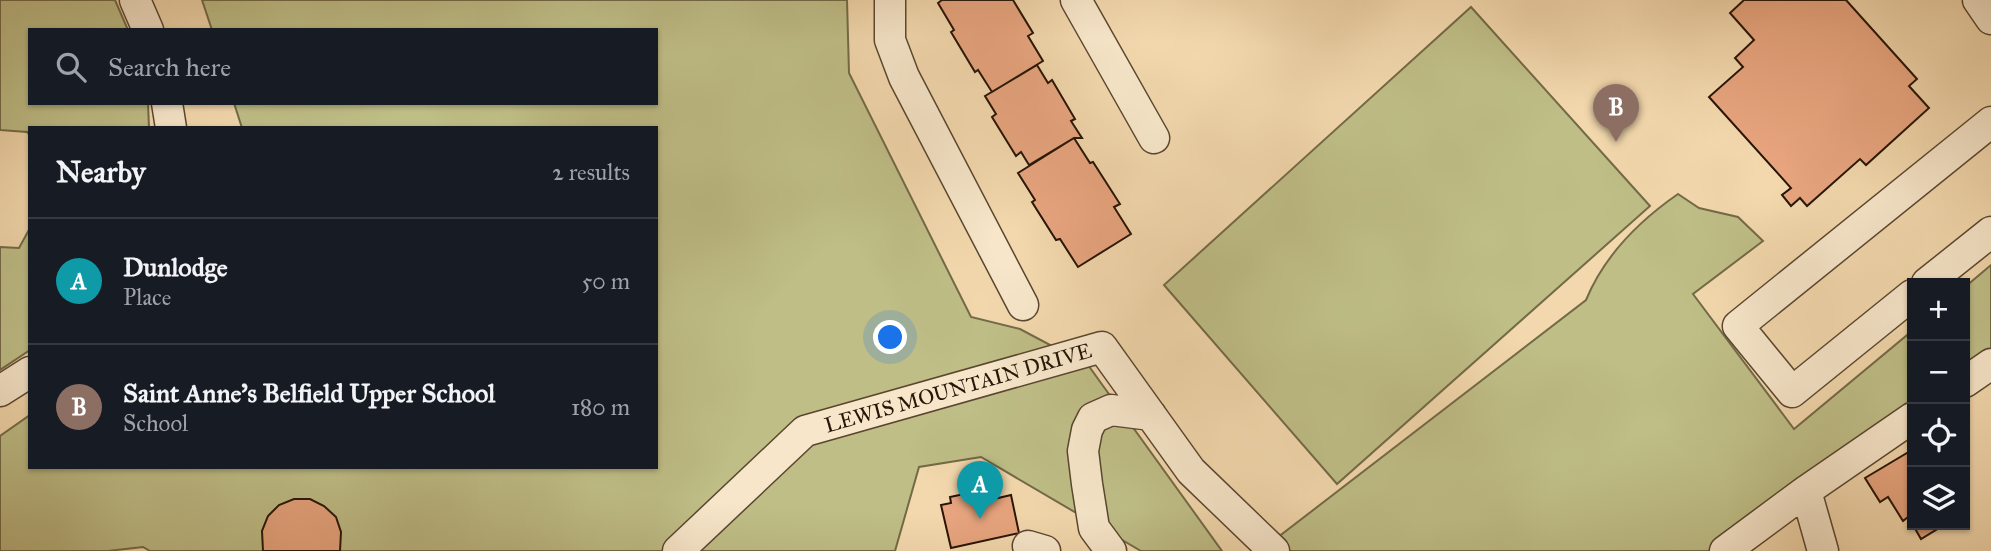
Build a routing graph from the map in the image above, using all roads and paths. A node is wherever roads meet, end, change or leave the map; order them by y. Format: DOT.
graph roads {
  1 [pos="135,0"];
  2 [pos="890,0"];
  3 [pos="1076,0"];
  4 [pos="1978,0"];
  5 [pos="1991,19"];
  6 [pos="147,28"];
  7 [pos="167,105"];
  8 [pos="1991,122"];
  9 [pos="171,126"];
  10 [pos="1154,138"];
  11 [pos="1991,232"];
  12 [pos="1933,278"];
  13 [pos="1907,299"];
  14 [pos="1023,304"];
  15 [pos="1991,364"];
  16 [pos="28,373"];
  17 [pos="1970,379"];
  18 [pos="0,391"];
  19 [pos="1151,415"];
  20 [pos="1907,421"];
  21 [pos="1806,491"];
  22 [pos="678,551"];
  23 [pos="1111,551"];
  24 [pos="1274,551"];
  25 [pos="1725,551"];
  26 [pos="1823,551"];
  1 -- 6 [label="street"];
  2 -- 14 [label="street"];
  3 -- 10 [label="street"];
  4 -- 5 [label="street"];
  7 -- 9 [label="street"];
  8 -- 13 [label="street"];
  11 -- 12 [label="street"];
  15 -- 17 [label="street"];
  16 -- 18 [label="street"];
  19 -- 22 [label="street, LEWIS MOUNTAIN DRIVE"];
  19 -- 23 [label="street"];
  19 -- 24 [label="street, LEWIS MOUNTAIN DRIVE"];
  20 -- 21 [label="street"];
  21 -- 25 [label="street"];
  21 -- 26 [label="street"];
}
